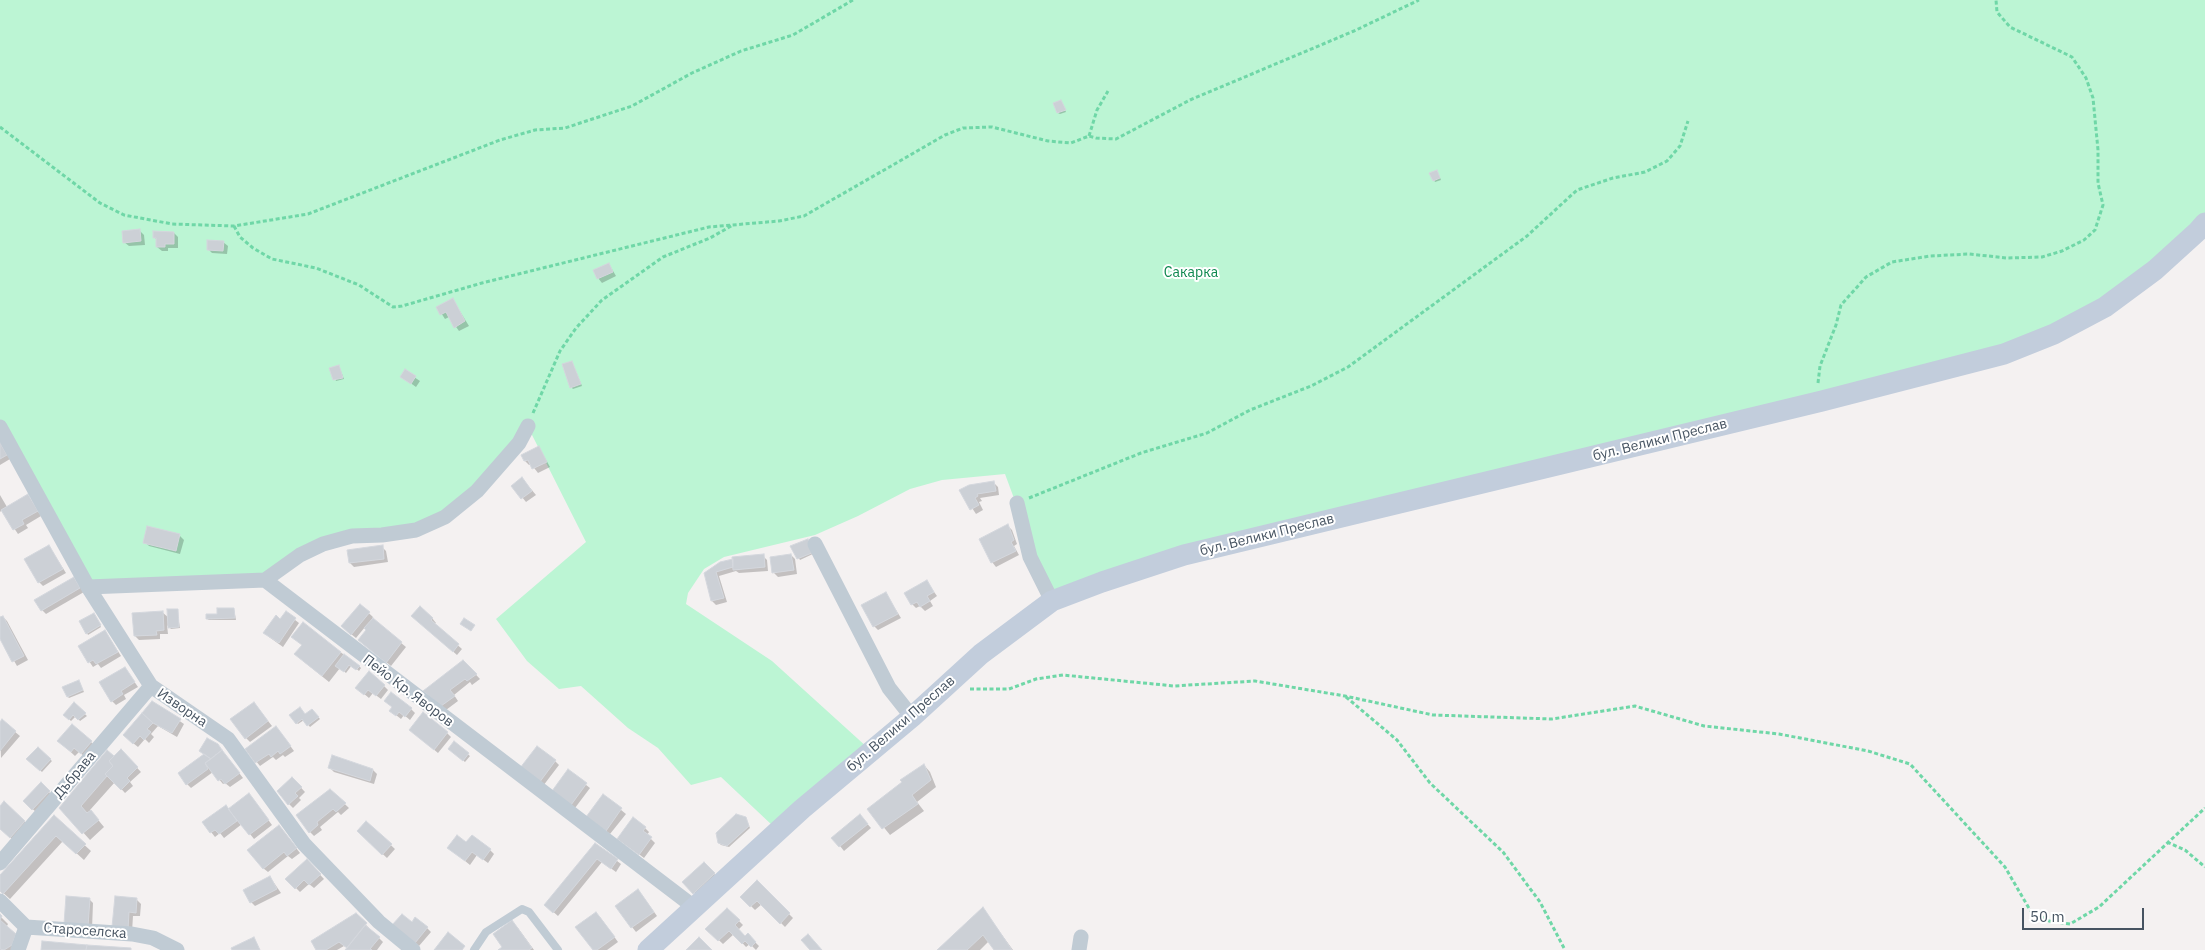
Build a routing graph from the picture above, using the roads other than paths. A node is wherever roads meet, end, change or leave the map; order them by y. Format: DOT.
graph roads {
  1 [pos="2205,223"];
  2 [pos="528,426"];
  3 [pos="0,427"];
  4 [pos="1017,503"];
  5 [pos="815,544"];
  6 [pos="265,580"];
  7 [pos="88,587"];
  8 [pos="1052,601"];
  9 [pos="150,686"];
  10 [pos="912,717"];
  11 [pos="0,863"];
  12 [pos="0,901"];
  13 [pos="694,907"];
  14 [pos="26,927"];
  15 [pos="670,930"];
  16 [pos="18,950"];
  17 [pos="177,950"];
  18 [pos="413,950"];
  19 [pos="474,950"];
  20 [pos="558,950"];
  21 [pos="648,950"];
  22 [pos="658,950"];
  1 -- 8 [label="main road, бул. Велики Преслав"];
  2 -- 6 [label="street"];
  3 -- 7 [label="street, Изворна"];
  4 -- 8 [label="street"];
  5 -- 10 [label="street"];
  6 -- 7 [label="street"];
  6 -- 13 [label="street, Пейо Кр. Яворов"];
  7 -- 9 [label="street, Изворна"];
  8 -- 10 [label="main road, бул. Велики Преслав"];
  9 -- 11 [label="street, Дъбрава"];
  9 -- 18 [label="street, Изворна"];
  10 -- 13 [label="main road, бул. Велики Преслав"];
  12 -- 14 [label="street, Староселска"];
  13 -- 15 [label="main road, бул. Велики Преслав"];
  14 -- 16 [label="street"];
  14 -- 17 [label="street, Староселска"];
  15 -- 21 [label="main road, бул. Велики Преслав"];
  15 -- 22 [label="street"];
  19 -- 20 [label="lane"];
}
